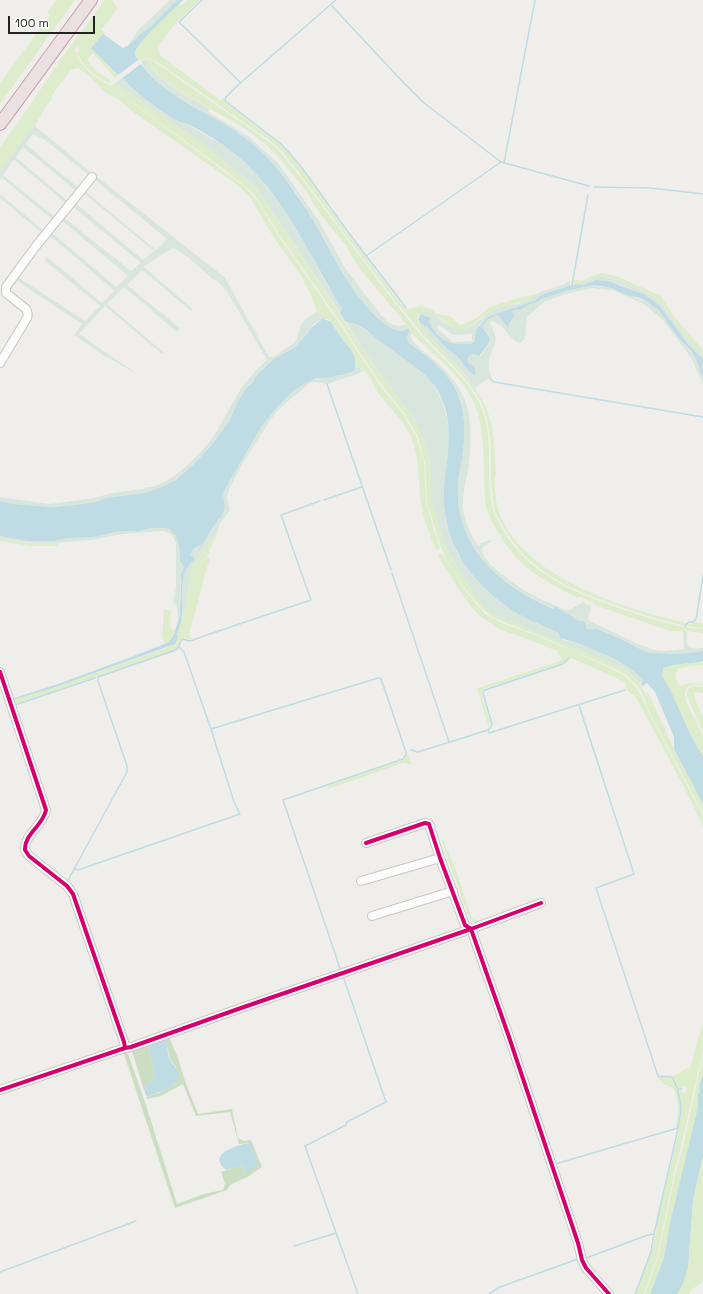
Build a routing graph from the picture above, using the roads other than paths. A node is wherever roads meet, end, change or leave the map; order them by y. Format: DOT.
graph roads {
  1 [pos="90,0"];
  2 [pos="0,124"];
  3 [pos="92,177"];
  4 [pos="0,363"];
  5 [pos="0,672"];
  6 [pos="366,843"];
  7 [pos="440,858"];
  8 [pos="361,881"];
  9 [pos="453,891"];
  10 [pos="541,903"];
  11 [pos="372,916"];
  12 [pos="471,929"];
  13 [pos="125,1048"];
  14 [pos="0,1090"];
  15 [pos="609,1294"];
  1 -- 2 [label="highway"];
  3 -- 4 [label="street"];
  5 -- 13 [label="street"];
  6 -- 7 [label="street"];
  7 -- 8 [label="street"];
  7 -- 9 [label="street"];
  9 -- 11 [label="street"];
  9 -- 12 [label="street"];
  10 -- 12 [label="street"];
  12 -- 13 [label="street"];
  12 -- 15 [label="street"];
  13 -- 14 [label="street"];
}
